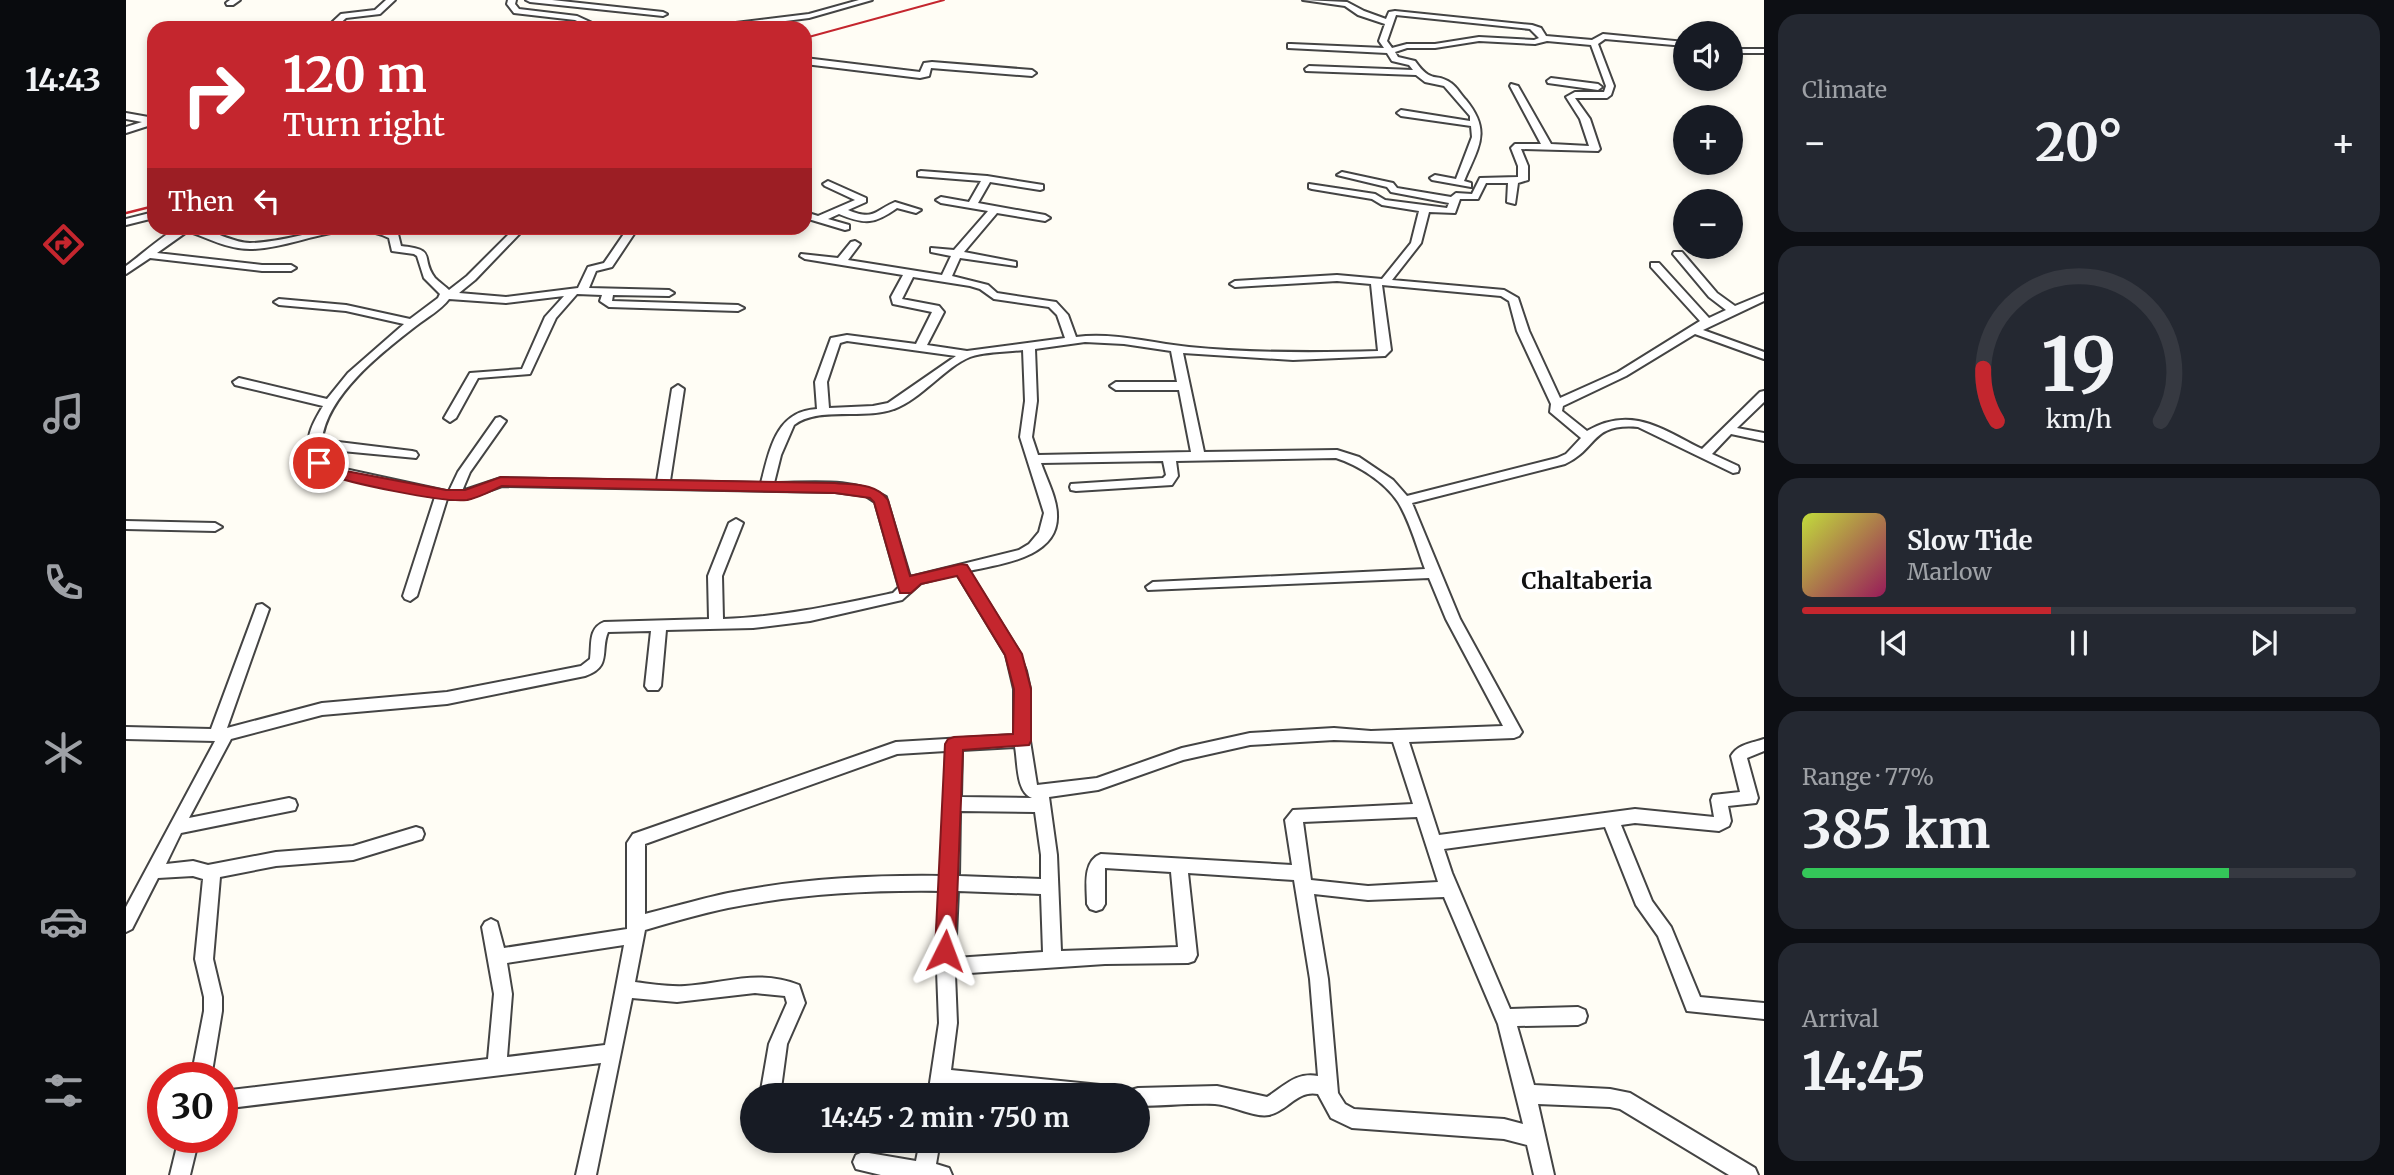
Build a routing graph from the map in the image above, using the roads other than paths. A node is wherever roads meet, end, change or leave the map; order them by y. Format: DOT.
graph roads {
  1 [pos="391,0"];
  2 [pos="512,0"];
  3 [pos="530,0"];
  4 [pos="868,0"];
  5 [pos="1307,0"];
  6 [pos="663,14"];
  7 [pos="338,21"];
  8 [pos="583,21"];
  9 [pos="768,21"];
  10 [pos="1391,23"];
  11 [pos="1543,38"];
  12 [pos="1594,43"];
  13 [pos="1673,43"];
  14 [pos="1291,46"];
  15 [pos="1390,51"];
  16 [pos="1743,51"];
  17 [pos="1764,51"];
  18 [pos="812,62"];
  19 [pos="1310,69"];
  20 [pos="1032,73"];
  21 [pos="1418,73"];
  22 [pos="1551,81"];
  23 [pos="1514,86"];
  24 [pos="1609,88"];
  25 [pos="1401,113"];
  26 [pos="126,116"];
  27 [pos="147,120"];
  28 [pos="147,123"];
  29 [pos="1476,125"];
  30 [pos="126,130"];
  31 [pos="1548,148"];
  32 [pos="921,174"];
  33 [pos="1342,175"];
  34 [pos="1435,177"];
  35 [pos="987,179"];
  36 [pos="1513,182"];
  37 [pos="1459,183"];
  38 [pos="828,184"];
  39 [pos="1040,187"];
  40 [pos="1312,187"];
  41 [pos="1479,187"];
  42 [pos="941,200"];
  43 [pos="1455,201"];
  44 [pos="1512,202"];
  45 [pos="971,206"];
  46 [pos="1425,209"];
  47 [pos="839,210"];
  48 [pos="916,210"];
  49 [pos="994,210"];
  50 [pos="147,217"];
  51 [pos="812,217"];
  52 [pos="1045,218"];
  53 [pos="819,219"];
  54 [pos="126,222"];
  55 [pos="845,227"];
  56 [pos="177,235"];
  57 [pos="207,235"];
  58 [pos="319,235"];
  59 [pos="392,235"];
  60 [pos="510,235"];
  61 [pos="628,235"];
  62 [pos="855,244"];
  63 [pos="935,250"];
  64 [pos="957,254"];
  65 [pos="148,255"];
  66 [pos="805,256"];
  67 [pos="1682,259"];
  68 [pos="840,263"];
  69 [pos="1012,264"];
  70 [pos="1655,265"];
  71 [pos="291,268"];
  72 [pos="126,271"];
  73 [pos="909,274"];
  74 [pos="944,279"];
  75 [pos="1381,281"];
  76 [pos="1235,284"];
  77 [pos="578,291"];
  78 [pos="609,292"];
  79 [pos="670,293"];
  80 [pos="448,295"];
  81 [pos="1764,297"];
  82 [pos="279,302"];
  83 [pos="738,308"];
  84 [pos="1732,309"];
  85 [pos="1707,322"];
  86 [pos="412,323"];
  87 [pos="1693,330"];
  88 [pos="1070,340"];
  89 [pos="1029,346"];
  90 [pos="920,348"];
  91 [pos="1176,348"];
  92 [pos="967,354"];
  93 [pos="1764,356"];
  94 [pos="239,382"];
  95 [pos="1116,386"];
  96 [pos="1184,386"];
  97 [pos="678,389"];
  98 [pos="1764,395"];
  99 [pos="331,404"];
  100 [pos="1557,404"];
  101 [pos="823,413"];
  102 [pos="450,418"];
  103 [pos="500,421"];
  104 [pos="1728,430"];
  105 [pos="1587,437"];
  106 [pos="1764,437"];
  107 [pos="314,443"];
  108 [pos="412,455"];
  109 [pos="1703,455"];
  110 [pos="1198,456"];
  111 [pos="1169,457"];
  112 [pos="1033,459"];
  113 [pos="1732,469"];
  114 [pos="663,485"];
  115 [pos="1076,487"];
  116 [pos="766,488"];
  117 [pos="448,495"];
  118 [pos="1404,501"];
  119 [pos="736,523"];
  120 [pos="126,525"];
  121 [pos="215,527"];
  122 [pos="961,569"];
  123 [pos="1433,573"];
  124 [pos="1153,587"];
  125 [pos="906,589"];
  126 [pos="410,596"];
  127 [pos="262,609"];
  128 [pos="716,623"];
  129 [pos="659,625"];
  130 [pos="653,686"];
  131 [pos="126,733"];
  132 [pos="221,734"];
  133 [pos="1399,735"];
  134 [pos="1022,741"];
  135 [pos="954,744"];
  136 [pos="1764,745"];
  137 [pos="1041,799"];
  138 [pos="952,804"];
  139 [pos="289,805"];
  140 [pos="1421,810"];
  141 [pos="1610,818"];
  142 [pos="175,828"];
  143 [pos="416,834"];
  144 [pos="1433,843"];
  145 [pos="1179,865"];
  146 [pos="153,871"];
  147 [pos="208,872"];
  148 [pos="1302,880"];
  149 [pos="950,883"];
  150 [pos="1049,887"];
  151 [pos="1450,889"];
  152 [pos="1097,904"];
  153 [pos="126,924"];
  154 [pos="491,927"];
  155 [pos="636,930"];
  156 [pos="496,957"];
  157 [pos="1052,960"];
  158 [pos="946,967"];
  159 [pos="625,989"];
  160 [pos="1764,1011"];
  161 [pos="1578,1016"];
  162 [pos="1504,1018"];
  163 [pos="613,1053"];
  164 [pos="204,1062"];
  165 [pos="497,1067"];
  166 [pos="772,1083"];
  167 [pos="940,1083"];
  168 [pos="1329,1092"];
  169 [pos="1526,1094"];
  170 [pos="1150,1097"];
  171 [pos="238,1098"];
  172 [pos="1535,1137"];
  173 [pos="185,1153"];
  174 [pos="930,1153"];
  175 [pos="863,1162"];
  176 [pos="930,1174"];
  177 [pos="180,1175"];
  178 [pos="586,1175"];
  179 [pos="1544,1175"];
  180 [pos="1748,1175"];
  1 -- 7 [label="street"];
  2 -- 8 [label="street"];
  3 -- 6 [label="street"];
  4 -- 9 [label="street"];
  5 -- 10 [label="street"];
  10 -- 11 [label="street"];
  10 -- 15 [label="street"];
  11 -- 12 [label="street"];
  11 -- 15 [label="street"];
  12 -- 13 [label="street"];
  12 -- 24 [label="street"];
  14 -- 15 [label="street"];
  15 -- 21 [label="street"];
  16 -- 17 [label="street"];
  18 -- 20 [label="street"];
  19 -- 21 [label="street"];
  21 -- 29 [label="street"];
  22 -- 24 [label="street"];
  23 -- 31 [label="street"];
  24 -- 31 [label="street"];
  25 -- 29 [label="street"];
  26 -- 27 [label="street"];
  28 -- 30 [label="street"];
  29 -- 37 [label="street"];
  31 -- 36 [label="street"];
  32 -- 35 [label="street"];
  33 -- 43 [label="street"];
  34 -- 37 [label="street"];
  35 -- 39 [label="street"];
  35 -- 45 [label="street"];
  36 -- 41 [label="street"];
  36 -- 44 [label="street"];
  37 -- 41 [label="street"];
  38 -- 47 [label="street"];
  40 -- 46 [label="street"];
  41 -- 43 [label="street"];
  42 -- 45 [label="street"];
  43 -- 46 [label="street"];
  45 -- 49 [label="street"];
  46 -- 75 [label="street"];
  47 -- 48 [label="street"];
  47 -- 53 [label="street"];
  49 -- 52 [label="street"];
  49 -- 64 [label="street"];
  50 -- 54 [label="street"];
  51 -- 53 [label="street"];
  53 -- 55 [label="street"];
  56 -- 65 [label="street"];
  57 -- 58 [label="street"];
  59 -- 80 [label="street"];
  60 -- 80 [label="street"];
  61 -- 77 [label="street"];
  62 -- 68 [label="street"];
  63 -- 64 [label="street"];
  64 -- 69 [label="street"];
  64 -- 74 [label="street"];
  65 -- 71 [label="street"];
  65 -- 72 [label="street"];
  66 -- 68 [label="street"];
  67 -- 84 [label="street"];
  68 -- 73 [label="street"];
  70 -- 85 [label="street"];
  73 -- 74 [label="street"];
  73 -- 90 [label="street"];
  74 -- 88 [label="street"];
  75 -- 76 [label="street"];
  75 -- 91 [label="street"];
  75 -- 100 [label="street"];
  77 -- 78 [label="street"];
  77 -- 80 [label="street"];
  77 -- 102 [label="street"];
  78 -- 79 [label="street"];
  78 -- 83 [label="street"];
  80 -- 86 [label="street"];
  81 -- 84 [label="street"];
  82 -- 86 [label="street"];
  84 -- 85 [label="street"];
  85 -- 87 [label="street"];
  86 -- 99 [label="street"];
  87 -- 93 [label="street"];
  87 -- 100 [label="street"];
  88 -- 89 [label="street"];
  88 -- 91 [label="street"];
  89 -- 92 [label="street"];
  89 -- 112 [label="street"];
  90 -- 92 [label="street"];
  90 -- 101 [label="street"];
  91 -- 96 [label="street"];
  92 -- 101 [label="street"];
  94 -- 99 [label="street"];
  95 -- 96 [label="street"];
  96 -- 110 [label="street"];
  97 -- 114 [label="street"];
  98 -- 104 [label="street"];
  99 -- 107 [label="street"];
  100 -- 105 [label="street"];
  101 -- 116 [label="street"];
  103 -- 117 [label="street"];
  104 -- 106 [label="street"];
  104 -- 109 [label="street"];
  105 -- 109 [label="street"];
  105 -- 118 [label="street"];
  107 -- 108 [label="street"];
  107 -- 117 [label="street"];
  109 -- 113 [label="street"];
  110 -- 111 [label="street"];
  110 -- 118 [label="street"];
  111 -- 112 [label="street"];
  111 -- 115 [label="street"];
  112 -- 122 [label="street"];
  114 -- 116 [label="street"];
  114 -- 117 [label="street"];
  116 -- 125 [label="street"];
  117 -- 126 [label="street"];
  118 -- 123 [label="street"];
  119 -- 128 [label="street"];
  120 -- 121 [label="street"];
  122 -- 125 [label="street"];
  122 -- 134 [label="street"];
  123 -- 124 [label="street"];
  123 -- 133 [label="street"];
  125 -- 128 [label="street"];
  127 -- 132 [label="street"];
  128 -- 129 [label="street"];
  129 -- 130 [label="street"];
  129 -- 132 [label="street"];
  131 -- 132 [label="street"];
  132 -- 142 [label="street"];
  133 -- 137 [label="street"];
  133 -- 140 [label="street"];
  134 -- 135 [label="street"];
  134 -- 137 [label="street"];
  135 -- 138 [label="street"];
  135 -- 155 [label="street"];
  136 -- 141 [label="street"];
  137 -- 138 [label="street"];
  137 -- 150 [label="street"];
  138 -- 149 [label="street"];
  139 -- 142 [label="street"];
  140 -- 144 [label="street"];
  140 -- 148 [label="street"];
  141 -- 144 [label="street"];
  141 -- 160 [label="street"];
  142 -- 146 [label="street"];
  143 -- 147 [label="street"];
  144 -- 151 [label="street"];
  145 -- 148 [label="street"];
  145 -- 152 [label="street"];
  145 -- 157 [label="street"];
  146 -- 147 [label="street"];
  146 -- 153 [label="street"];
  147 -- 164 [label="street"];
  148 -- 151 [label="street"];
  148 -- 168 [label="street"];
  149 -- 150 [label="street"];
  149 -- 155 [label="street"];
  149 -- 158 [label="street"];
  150 -- 157 [label="street"];
  151 -- 162 [label="street"];
  154 -- 156 [label="street"];
  155 -- 156 [label="street"];
  155 -- 159 [label="street"];
  156 -- 165 [label="street"];
  157 -- 158 [label="street"];
  158 -- 167 [label="street"];
  159 -- 163 [label="street"];
  159 -- 166 [label="street"];
  161 -- 162 [label="street"];
  162 -- 169 [label="street"];
  163 -- 165 [label="street"];
  163 -- 178 [label="street"];
  165 -- 171 [label="street"];
  168 -- 170 [label="street"];
  168 -- 172 [label="street"];
  169 -- 172 [label="street"];
  169 -- 180 [label="street"];
  172 -- 179 [label="street"];
  173 -- 177 [label="street"];
  174 -- 176 [label="street"];
  175 -- 176 [label="street"];
}
